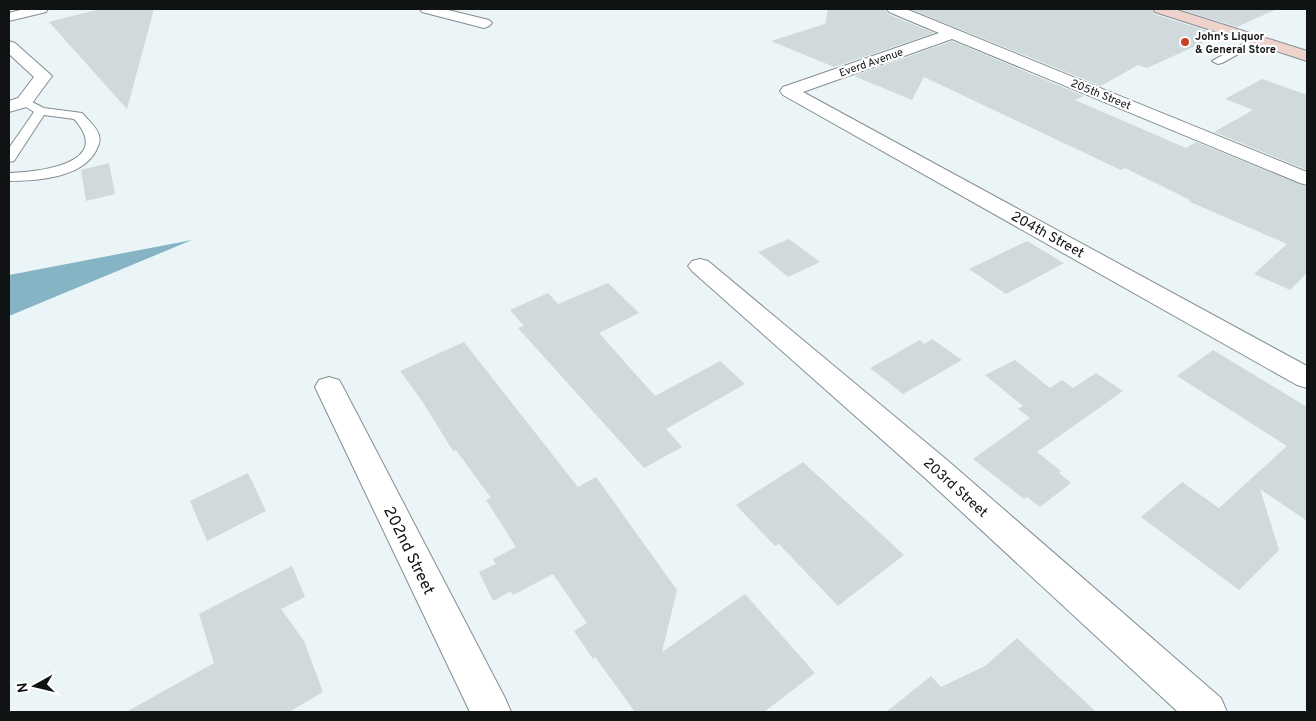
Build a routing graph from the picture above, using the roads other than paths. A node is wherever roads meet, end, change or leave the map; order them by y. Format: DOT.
graph roads {
  1 [pos="41,9"];
  2 [pos="427,9"];
  3 [pos="894,9"];
  4 [pos="1160,9"];
  5 [pos="9,17"];
  6 [pos="484,23"];
  7 [pos="954,33"];
  8 [pos="1256,40"];
  9 [pos="9,46"];
  10 [pos="1307,56"];
  11 [pos="1218,61"];
  12 [pos="789,91"];
  13 [pos="16,104"];
  14 [pos="41,111"];
  15 [pos="9,158"];
  16 [pos="9,178"];
  17 [pos="1307,179"];
  18 [pos="700,266"];
  19 [pos="1307,378"];
  20 [pos="329,387"];
  21 [pos="491,712"];
  22 [pos="1207,712"];
  1 -- 5 [label="street"];
  2 -- 6 [label="street"];
  3 -- 7 [label="street, 205th Street"];
  4 -- 8 [label="street"];
  7 -- 12 [label="street, Everd Avenue"];
  7 -- 17 [label="street, 205th Street"];
  8 -- 10 [label="street"];
  8 -- 11 [label="lane"];
  9 -- 13 [label="street"];
  12 -- 19 [label="street, 204th Street"];
  13 -- 14 [label="lane"];
  14 -- 15 [label="lane"];
  14 -- 16 [label="lane"];
  18 -- 22 [label="street, 203rd Street"];
  20 -- 21 [label="street, 202nd Street"];
}
